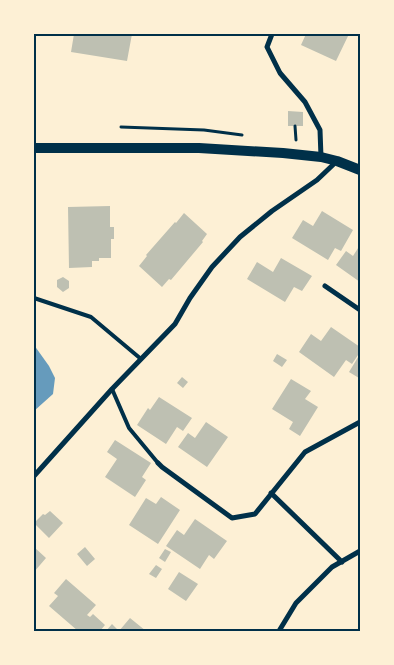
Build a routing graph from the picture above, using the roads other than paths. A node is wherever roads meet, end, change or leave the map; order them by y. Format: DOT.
graph roads {
  1 [pos="271,34"];
  2 [pos="34,148"];
  3 [pos="321,157"];
  4 [pos="338,161"];
  5 [pos="360,170"];
  6 [pos="325,286"];
  7 [pos="34,298"];
  8 [pos="360,310"];
  9 [pos="141,359"];
  10 [pos="112,389"];
  11 [pos="360,422"];
  12 [pos="158,462"];
  13 [pos="34,476"];
  14 [pos="271,493"];
  15 [pos="360,551"];
  16 [pos="342,562"];
  17 [pos="279,631"];
  1 -- 3 [label="street"];
  2 -- 3 [label="main road"];
  3 -- 4 [label="main road"];
  4 -- 5 [label="main road"];
  4 -- 9 [label="street"];
  6 -- 8 [label="street"];
  7 -- 9 [label="lane"];
  9 -- 10 [label="street"];
  10 -- 12 [label="lane"];
  10 -- 13 [label="street"];
  11 -- 14 [label="street"];
  12 -- 14 [label="street"];
  14 -- 16 [label="street"];
  15 -- 16 [label="street"];
  16 -- 17 [label="street"];
}
